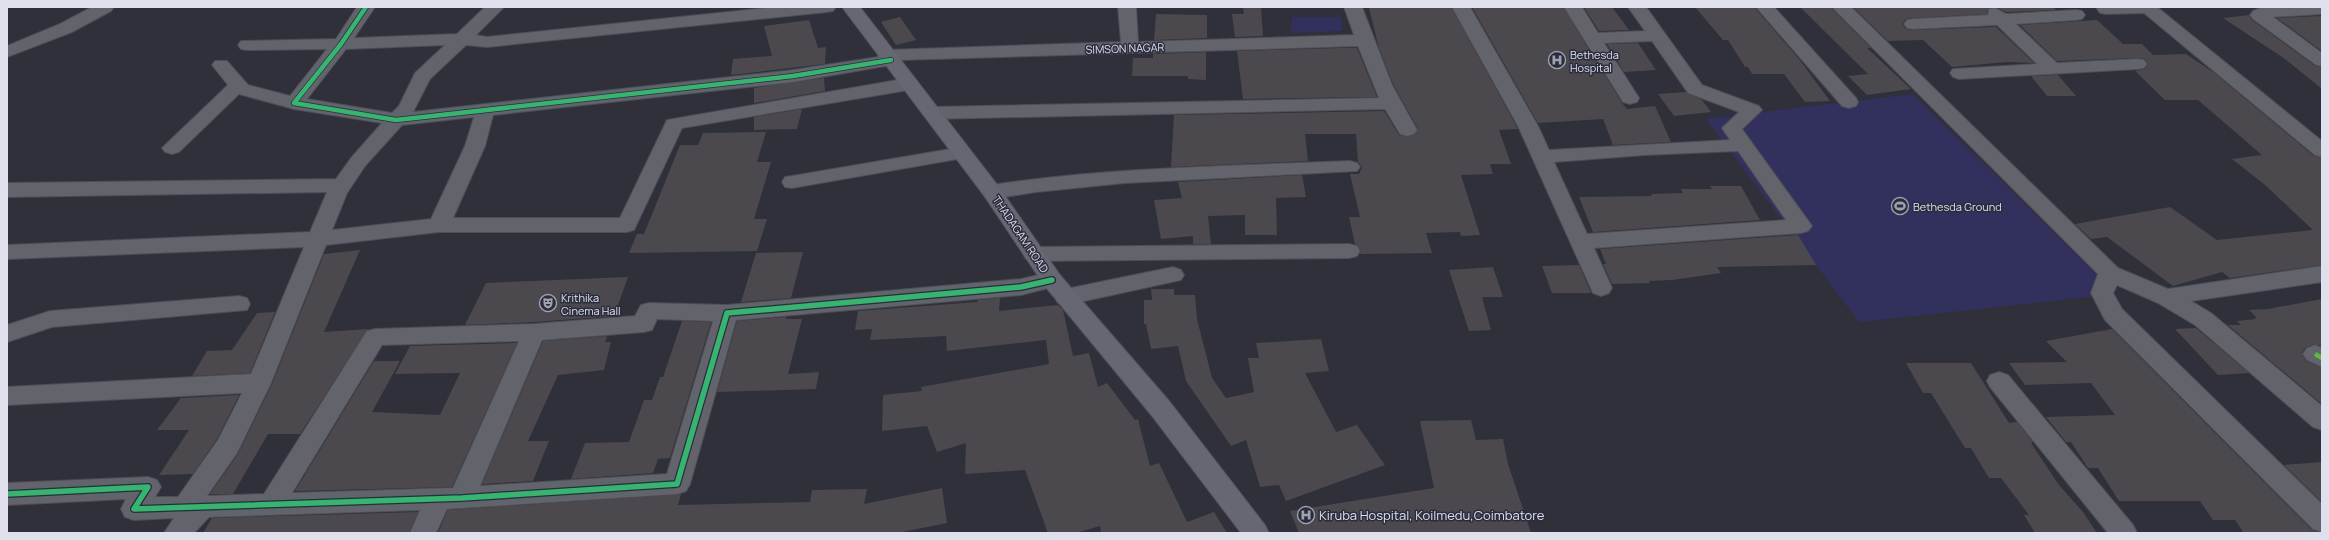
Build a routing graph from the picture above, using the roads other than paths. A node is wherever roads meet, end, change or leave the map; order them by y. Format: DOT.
graph roads {
  1 [pos="105,7"];
  2 [pos="366,7"];
  3 [pos="495,7"];
  4 [pos="827,7"];
  5 [pos="851,7"];
  6 [pos="1127,7"];
  7 [pos="1353,7"];
  8 [pos="1461,7"];
  9 [pos="1573,7"];
  10 [pos="1637,7"];
  11 [pos="1765,7"];
  12 [pos="1841,7"];
  13 [pos="1988,7"];
  14 [pos="2106,9"];
  15 [pos="2322,9"];
  16 [pos="2076,15"];
  17 [pos="2001,19"];
  18 [pos="1913,24"];
  19 [pos="1657,36"];
  20 [pos="460,38"];
  21 [pos="1592,38"];
  22 [pos="1364,40"];
  23 [pos="341,44"];
  24 [pos="247,45"];
  25 [pos="1130,48"];
  26 [pos="7,52"];
  27 [pos="888,57"];
  28 [pos="2322,62"];
  29 [pos="221,64"];
  30 [pos="2138,64"];
  31 [pos="2052,68"];
  32 [pos="1959,73"];
  33 [pos="909,84"];
  34 [pos="238,86"];
  35 [pos="1630,98"];
  36 [pos="1849,102"];
  37 [pos="294,103"];
  38 [pos="1390,103"];
  39 [pos="485,111"];
  40 [pos="932,113"];
  41 [pos="396,120"];
  42 [pos="1407,130"];
  43 [pos="1744,145"];
  44 [pos="172,148"];
  45 [pos="2322,151"];
  46 [pos="962,153"];
  47 [pos="1540,157"];
  48 [pos="1350,167"];
  49 [pos="792,182"];
  50 [pos="342,185"];
  51 [pos="7,190"];
  52 [pos="992,192"];
  53 [pos="439,226"];
  54 [pos="318,239"];
  55 [pos="1580,242"];
  56 [pos="1349,251"];
  57 [pos="7,252"];
  58 [pos="1034,254"];
  59 [pos="2110,273"];
  60 [pos="2322,274"];
  61 [pos="1173,275"];
  62 [pos="1601,288"];
  63 [pos="1059,289"];
  64 [pos="2166,297"];
  65 [pos="239,304"];
  66 [pos="727,313"];
  67 [pos="534,332"];
  68 [pos="7,334"];
  69 [pos="1999,381"];
  70 [pos="259,383"];
  71 [pos="7,396"];
  72 [pos="2322,420"];
  73 [pos="7,494"];
  74 [pos="450,499"];
  75 [pos="271,504"];
  76 [pos="194,507"];
  77 [pos="2322,521"];
  78 [pos="177,533"];
  79 [pos="423,533"];
  80 [pos="1256,533"];
  81 [pos="2124,533"];
  1 -- 26 [label="street"];
  2 -- 23 [label="street"];
  3 -- 20 [label="street"];
  4 -- 20 [label="street"];
  5 -- 27 [label="main road, THADAGAM ROAD"];
  6 -- 25 [label="street"];
  7 -- 22 [label="street"];
  8 -- 47 [label="street"];
  9 -- 21 [label="street"];
  10 -- 19 [label="street"];
  11 -- 36 [label="street"];
  12 -- 59 [label="street"];
  13 -- 17 [label="street"];
  14 -- 45 [label="street"];
  15 -- 28 [label="street"];
  16 -- 17 [label="street"];
  17 -- 18 [label="street"];
  17 -- 31 [label="street"];
  19 -- 21 [label="street"];
  19 -- 43 [label="street"];
  20 -- 23 [label="street"];
  20 -- 41 [label="street"];
  21 -- 35 [label="street"];
  22 -- 25 [label="street, SIMSON NAGAR"];
  22 -- 38 [label="street"];
  23 -- 24 [label="street"];
  23 -- 37 [label="street"];
  25 -- 27 [label="street, SIMSON NAGAR"];
  27 -- 33 [label="main road, THADAGAM ROAD"];
  27 -- 39 [label="street, SIMSON NAGAR"];
  29 -- 34 [label="street"];
  30 -- 31 [label="street"];
  31 -- 32 [label="street"];
  33 -- 40 [label="main road, THADAGAM ROAD"];
  33 -- 53 [label="street"];
  34 -- 37 [label="street, SIMSON NAGAR"];
  34 -- 44 [label="street"];
  37 -- 41 [label="street, SIMSON NAGAR"];
  38 -- 40 [label="street"];
  38 -- 42 [label="street"];
  39 -- 41 [label="street, SIMSON NAGAR"];
  39 -- 53 [label="street"];
  40 -- 46 [label="main road, THADAGAM ROAD"];
  41 -- 50 [label="street"];
  43 -- 47 [label="street"];
  43 -- 55 [label="street"];
  46 -- 49 [label="street"];
  46 -- 52 [label="main road, THADAGAM ROAD"];
  47 -- 55 [label="street"];
  48 -- 52 [label="street"];
  50 -- 51 [label="street"];
  50 -- 54 [label="street"];
  52 -- 58 [label="main road, THADAGAM ROAD"];
  53 -- 54 [label="street"];
  54 -- 57 [label="street"];
  54 -- 70 [label="street"];
  55 -- 62 [label="street"];
  56 -- 58 [label="street"];
  58 -- 63 [label="main road, THADAGAM ROAD"];
  59 -- 64 [label="street"];
  59 -- 77 [label="street"];
  60 -- 64 [label="street"];
  61 -- 63 [label="street"];
  63 -- 66 [label="street"];
  63 -- 80 [label="main road, THADAGAM ROAD"];
  64 -- 72 [label="street"];
  65 -- 68 [label="street"];
  66 -- 67 [label="street"];
  66 -- 74 [label="street"];
  67 -- 74 [label="street"];
  67 -- 75 [label="street"];
  69 -- 81 [label="street"];
  70 -- 71 [label="street"];
  70 -- 76 [label="street"];
  73 -- 76 [label="street"];
  74 -- 75 [label="street"];
  74 -- 79 [label="street"];
  75 -- 76 [label="street"];
  76 -- 78 [label="street"];
}
